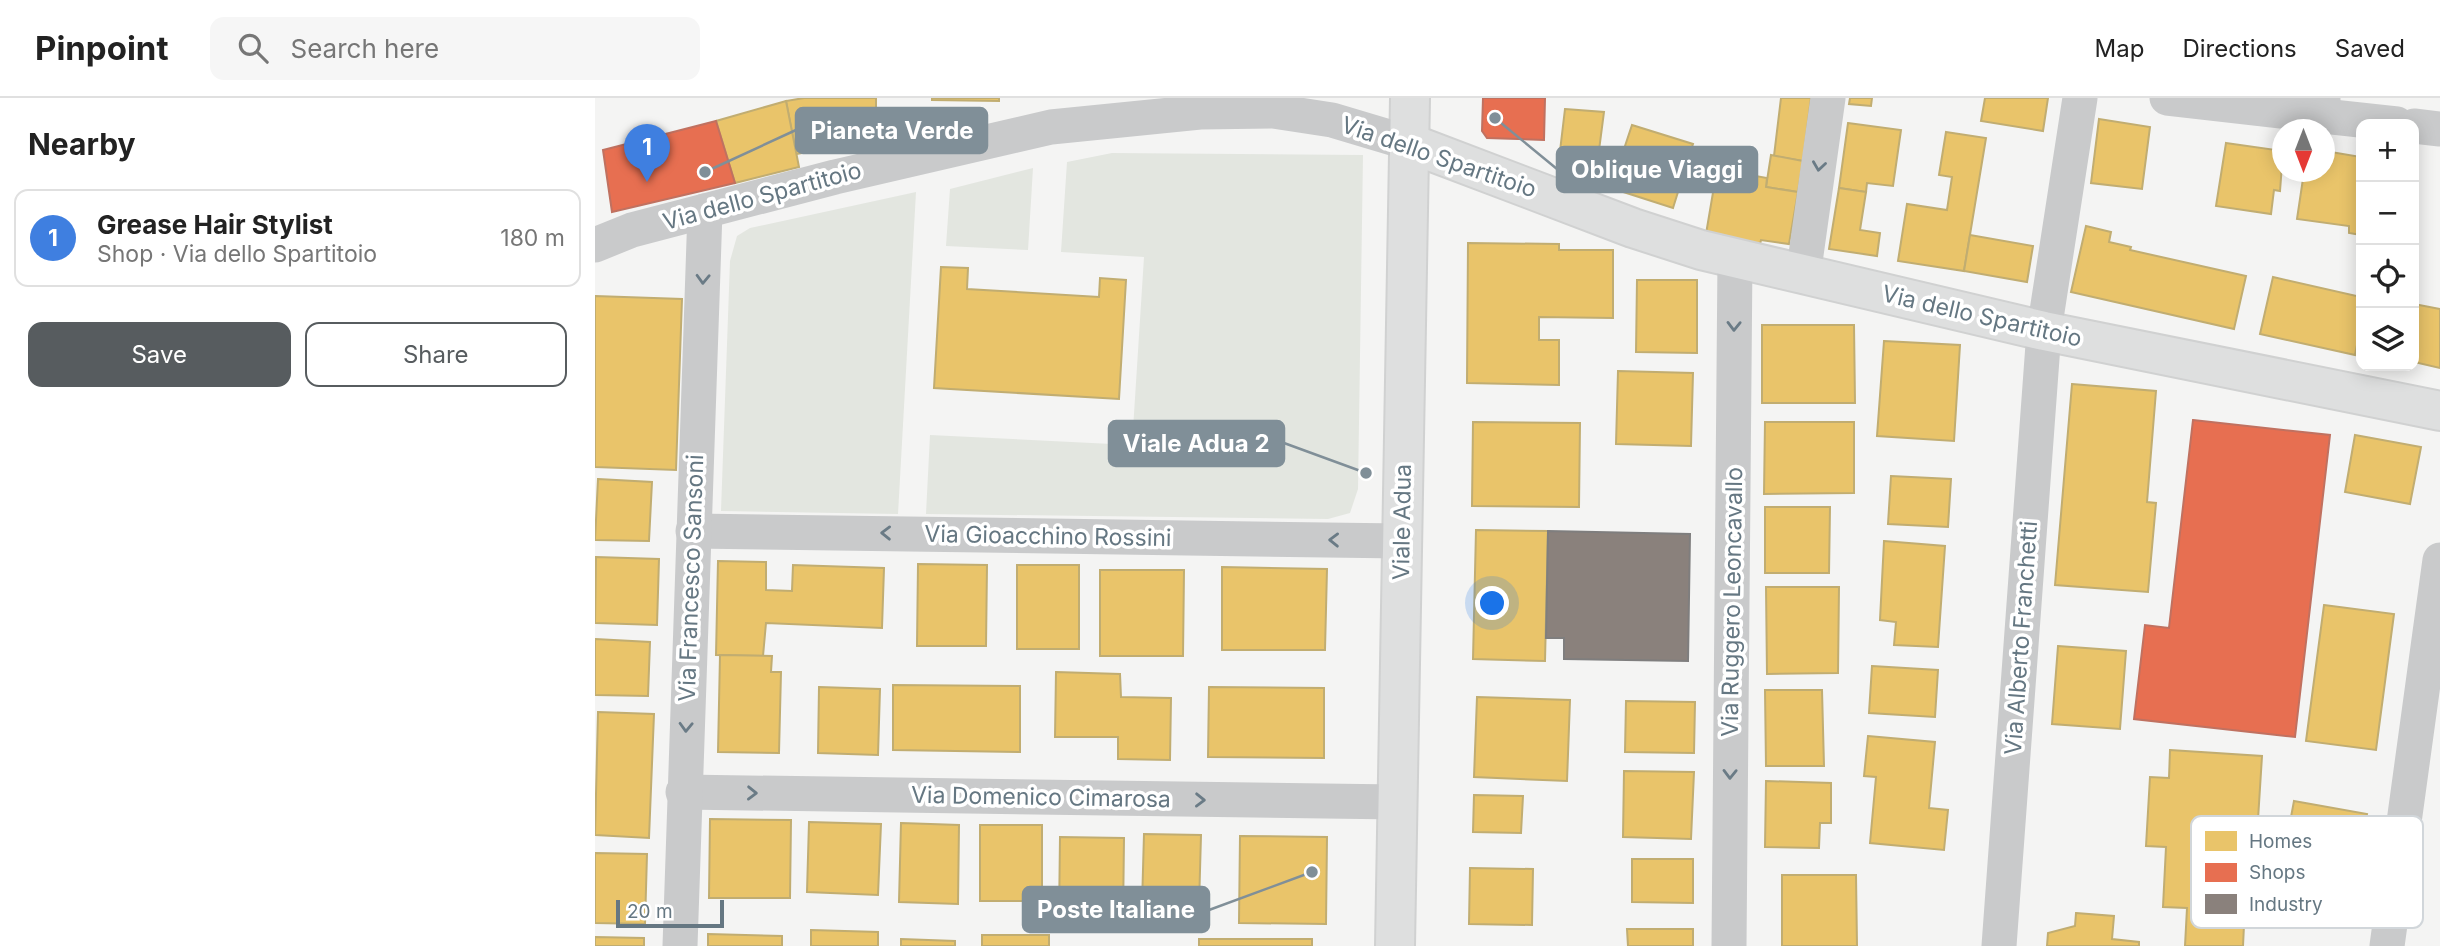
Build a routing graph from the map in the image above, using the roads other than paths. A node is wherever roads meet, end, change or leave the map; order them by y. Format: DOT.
graph roads {
  1 [pos="1409,98"];
  2 [pos="1828,98"];
  3 [pos="2080,98"];
  4 [pos="2167,98"];
  5 [pos="2323,107"];
  6 [pos="1051,113"];
  7 [pos="2375,119"];
  8 [pos="2419,127"];
  9 [pos="2440,129"];
  10 [pos="1409,143"];
  11 [pos="705,211"];
  12 [pos="595,245"];
  13 [pos="1735,258"];
  14 [pos="1803,276"];
  15 [pos="2043,331"];
  16 [pos="2440,411"];
  17 [pos="693,531"];
  18 [pos="1402,541"];
  19 [pos="2440,560"];
  20 [pos="683,792"];
  21 [pos="1398,802"];
  22 [pos="2405,816"];
  23 [pos="2389,928"];
  24 [pos="680,946"];
  25 [pos="1395,946"];
  26 [pos="1729,946"];
  27 [pos="1999,946"];
  28 [pos="2387,946"];
  1 -- 10 [label="main road, Viale Adua"];
  2 -- 14 [label="street, one-way"];
  3 -- 15 [label="street, Via Alberto Franchetti"];
  4 -- 5 [label="street"];
  5 -- 7 [label="street"];
  6 -- 10 [label="street, Via dello Spartitoio"];
  6 -- 11 [label="street, Via dello Spartitoio"];
  8 -- 9 [label="street"];
  10 -- 13 [label="main road, Via dello Spartitoio"];
  10 -- 18 [label="main road, Viale Adua"];
  11 -- 12 [label="street, Via dello Spartitoio"];
  11 -- 17 [label="street, Via Francesco Sansoni, one-way"];
  13 -- 14 [label="main road, Via dello Spartitoio"];
  13 -- 26 [label="street, Via Ruggero Leoncavallo, one-way"];
  14 -- 15 [label="main road, Via dello Spartitoio"];
  15 -- 16 [label="main road, Via dello Spartitoio"];
  15 -- 27 [label="street, Via Alberto Franchetti"];
  18 -- 17 [label="street, Via Gioacchino Rossini, one-way"];
  17 -- 20 [label="street, Via Francesco Sansoni, one-way"];
  18 -- 21 [label="main road, Viale Adua"];
  19 -- 22 [label="street"];
  20 -- 21 [label="street, Via Domenico Cimarosa, one-way"];
  20 -- 24 [label="street, Via Francesco Sansoni"];
  21 -- 25 [label="main road, Viale Adua"];
  23 -- 28 [label="street"];
}
